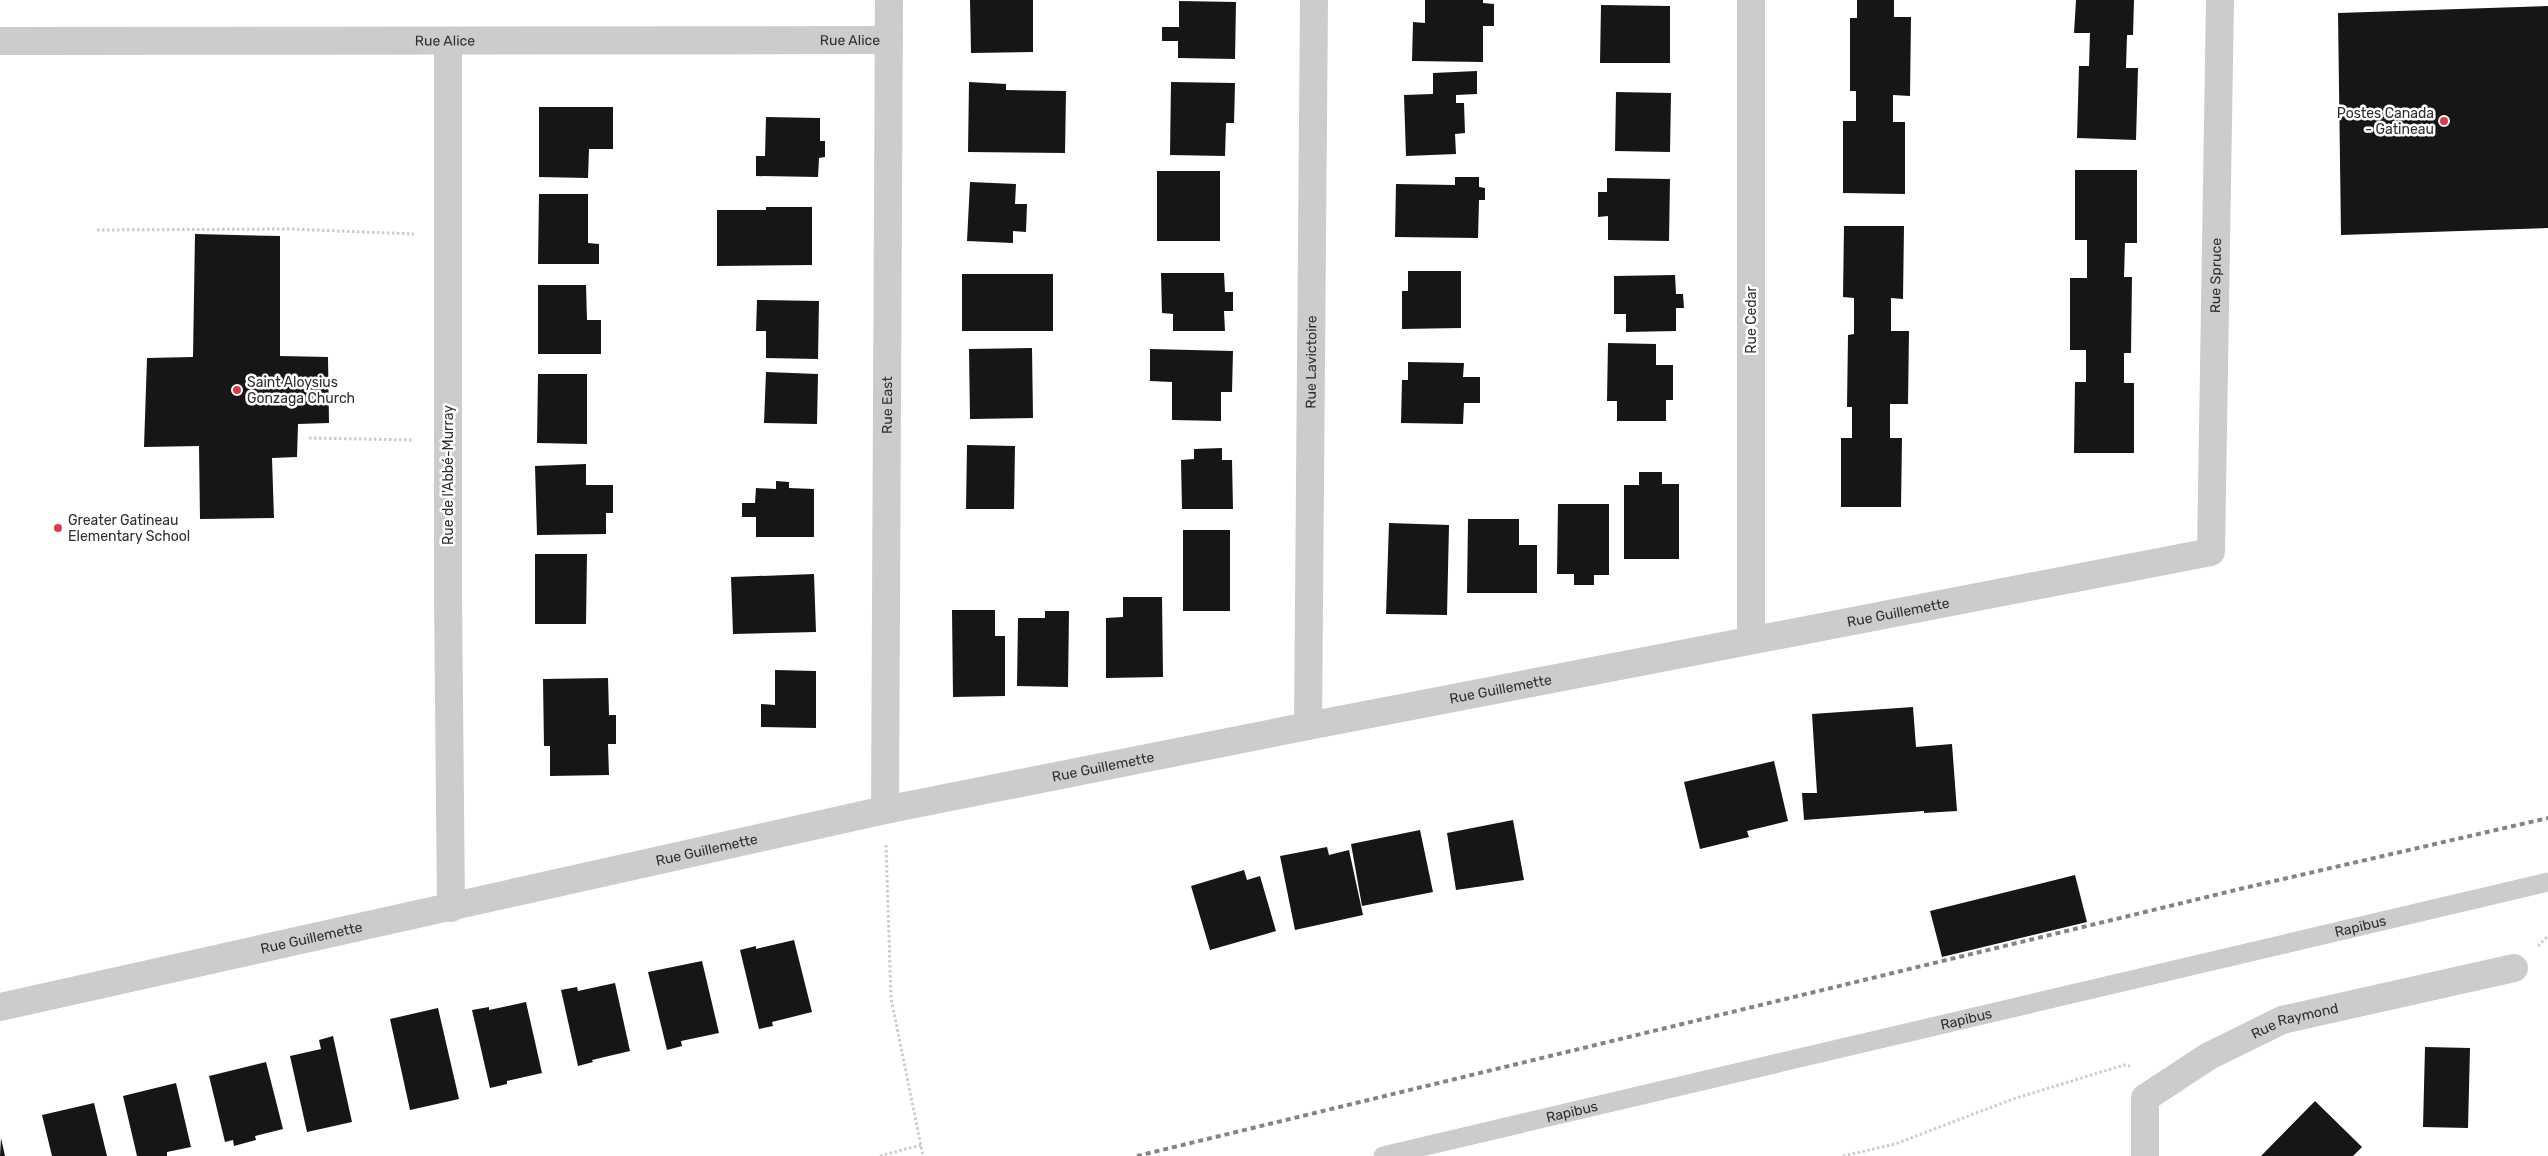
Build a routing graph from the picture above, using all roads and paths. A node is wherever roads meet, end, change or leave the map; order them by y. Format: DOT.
graph roads {
  1 [pos="889,0"];
  2 [pos="1314,0"];
  3 [pos="1751,0"];
  4 [pos="2220,0"];
  5 [pos="889,40"];
  6 [pos="0,41"];
  7 [pos="448,41"];
  8 [pos="97,230"];
  9 [pos="449,234"];
  10 [pos="309,438"];
  11 [pos="448,440"];
  12 [pos="2211,552"];
  13 [pos="1750,640"];
  14 [pos="1308,726"];
  15 [pos="886,810"];
  16 [pos="2545,883"];
  17 [pos="451,908"];
  18 [pos="2514,968"];
  19 [pos="0,1007"];
  20 [pos="2183,1073"];
  21 [pos="921,1145"];
  22 [pos="880,1156"];
  23 [pos="924,1156"];
  24 [pos="1383,1156"];
  25 [pos="1843,1156"];
  26 [pos="2145,1156"];
  1 -- 5 [label="street, Rue East"];
  2 -- 14 [label="street, Rue Lavictoire"];
  3 -- 13 [label="street, Rue Cedar"];
  4 -- 12 [label="street, Rue Spruce"];
  5 -- 7 [label="street, Rue Alice"];
  5 -- 15 [label="street, Rue East"];
  6 -- 7 [label="street, Rue Alice"];
  7 -- 9 [label="street, Rue de l'Abbé-Murray"];
  8 -- 9 [label="path"];
  9 -- 11 [label="street, Rue de l'Abbé-Murray"];
  10 -- 11 [label="path"];
  11 -- 17 [label="street, Rue de l'Abbé-Murray"];
  12 -- 13 [label="street, Rue Guillemette"];
  13 -- 14 [label="street, Rue Guillemette"];
  14 -- 15 [label="street, Rue Guillemette"];
  15 -- 17 [label="street, Rue Guillemette"];
  15 -- 21 [label="path"];
  16 -- 24 [label="lane, Rapibus"];
  17 -- 19 [label="street, Rue Guillemette"];
  18 -- 20 [label="street, Rue Raymond"];
  20 -- 25 [label="path"];
  20 -- 26 [label="street, Rue Raymond"];
  21 -- 22 [label="path"];
  21 -- 23 [label="path"];
}
